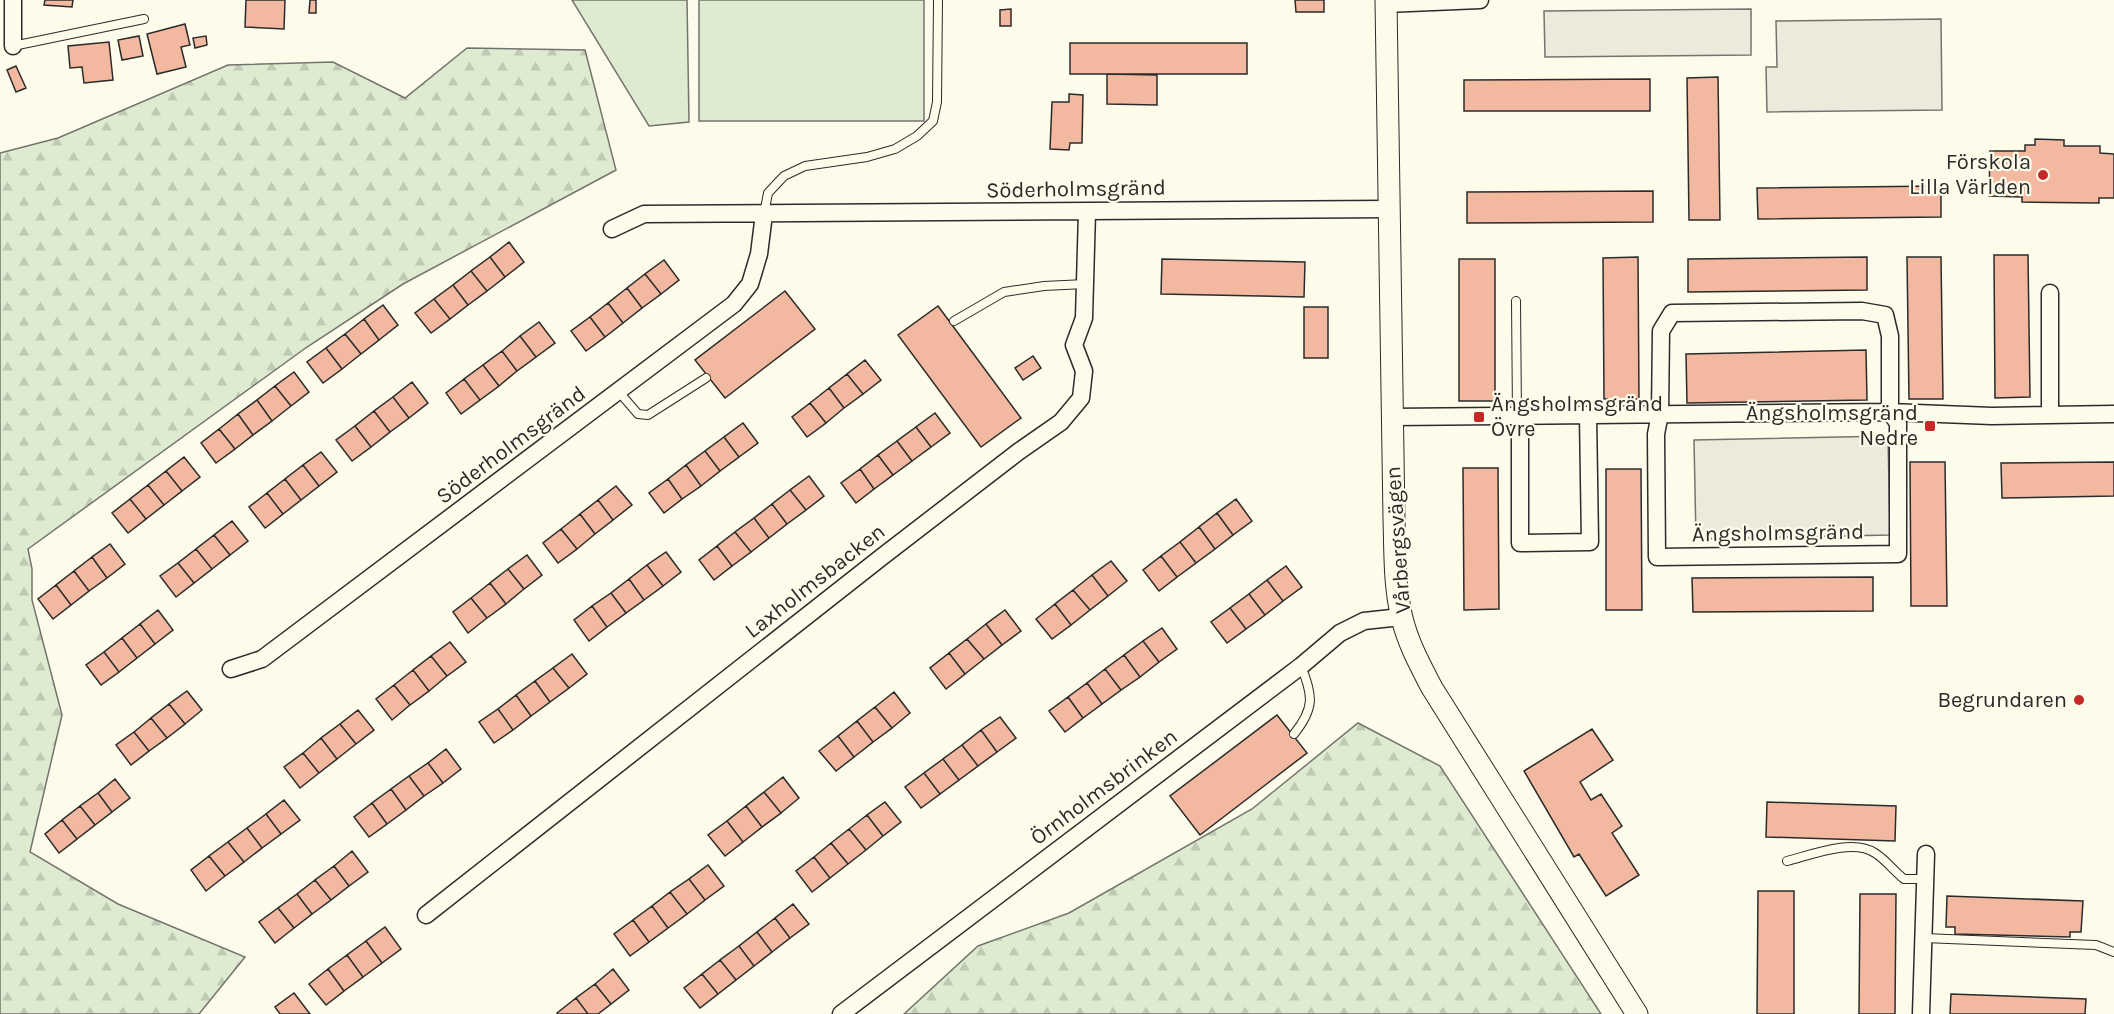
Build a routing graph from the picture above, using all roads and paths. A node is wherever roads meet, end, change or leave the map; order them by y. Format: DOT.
graph roads {
  1 [pos="13,0"];
  2 [pos="938,0"];
  3 [pos="1480,0"];
  4 [pos="1386,2"];
  5 [pos="144,19"];
  6 [pos="13,46"];
  7 [pos="1389,209"];
  8 [pos="1087,212"];
  9 [pos="764,214"];
  10 [pos="612,229"];
  11 [pos="1085,284"];
  12 [pos="2050,293"];
  13 [pos="1516,301"];
  14 [pos="954,321"];
  15 [pos="706,378"];
  16 [pos="619,392"];
  17 [pos="1890,412"];
  18 [pos="1660,414"];
  19 [pos="2114,414"];
  20 [pos="1588,415"];
  21 [pos="2050,415"];
  22 [pos="1519,416"];
  23 [pos="1392,417"];
  24 [pos="1401,617"];
  25 [pos="1301,666"];
  26 [pos="231,669"];
  27 [pos="1294,734"];
  28 [pos="1926,854"];
  29 [pos="1787,861"];
  30 [pos="1925,879"];
  31 [pos="426,915"];
  32 [pos="1924,938"];
  33 [pos="2114,952"];
  34 [pos="841,1014"];
  35 [pos="1637,1014"];
  36 [pos="1921,1014"];
  1 -- 6 [label="street"];
  2 -- 9 [label="lane"];
  3 -- 4 [label="street"];
  4 -- 7 [label="street, Vårbergsvägen"];
  5 -- 6 [label="lane"];
  7 -- 8 [label="street, Söderholmsgränd"];
  7 -- 23 [label="street, Vårbergsvägen"];
  8 -- 9 [label="street, Söderholmsgränd"];
  8 -- 11 [label="street, Laxholmsbacken"];
  9 -- 10 [label="street, Söderholmsgränd"];
  9 -- 16 [label="street, Söderholmsgränd"];
  11 -- 14 [label="lane"];
  11 -- 31 [label="street, Laxholmsbacken"];
  12 -- 21 [label="street"];
  13 -- 22 [label="lane"];
  15 -- 16 [label="lane"];
  16 -- 26 [label="street, Söderholmsgränd"];
  17 -- 18 [label="street"];
  17 -- 18 [label="street, Ängsholmsgränd"];
  17 -- 18 [label="street, Ängsholmsgränd"];
  17 -- 21 [label="street"];
  18 -- 20 [label="street"];
  19 -- 21 [label="street"];
  20 -- 22 [label="street"];
  20 -- 22 [label="street"];
  22 -- 23 [label="street"];
  23 -- 24 [label="street, Vårbergsvägen"];
  24 -- 25 [label="street, Örnholmsbrinken"];
  24 -- 35 [label="street, Vårbergsvägen"];
  25 -- 27 [label="lane"];
  25 -- 34 [label="street, Örnholmsbrinken"];
  28 -- 30 [label="street"];
  29 -- 30 [label="lane"];
  30 -- 32 [label="street"];
  32 -- 33 [label="lane"];
  32 -- 36 [label="street"];
}
